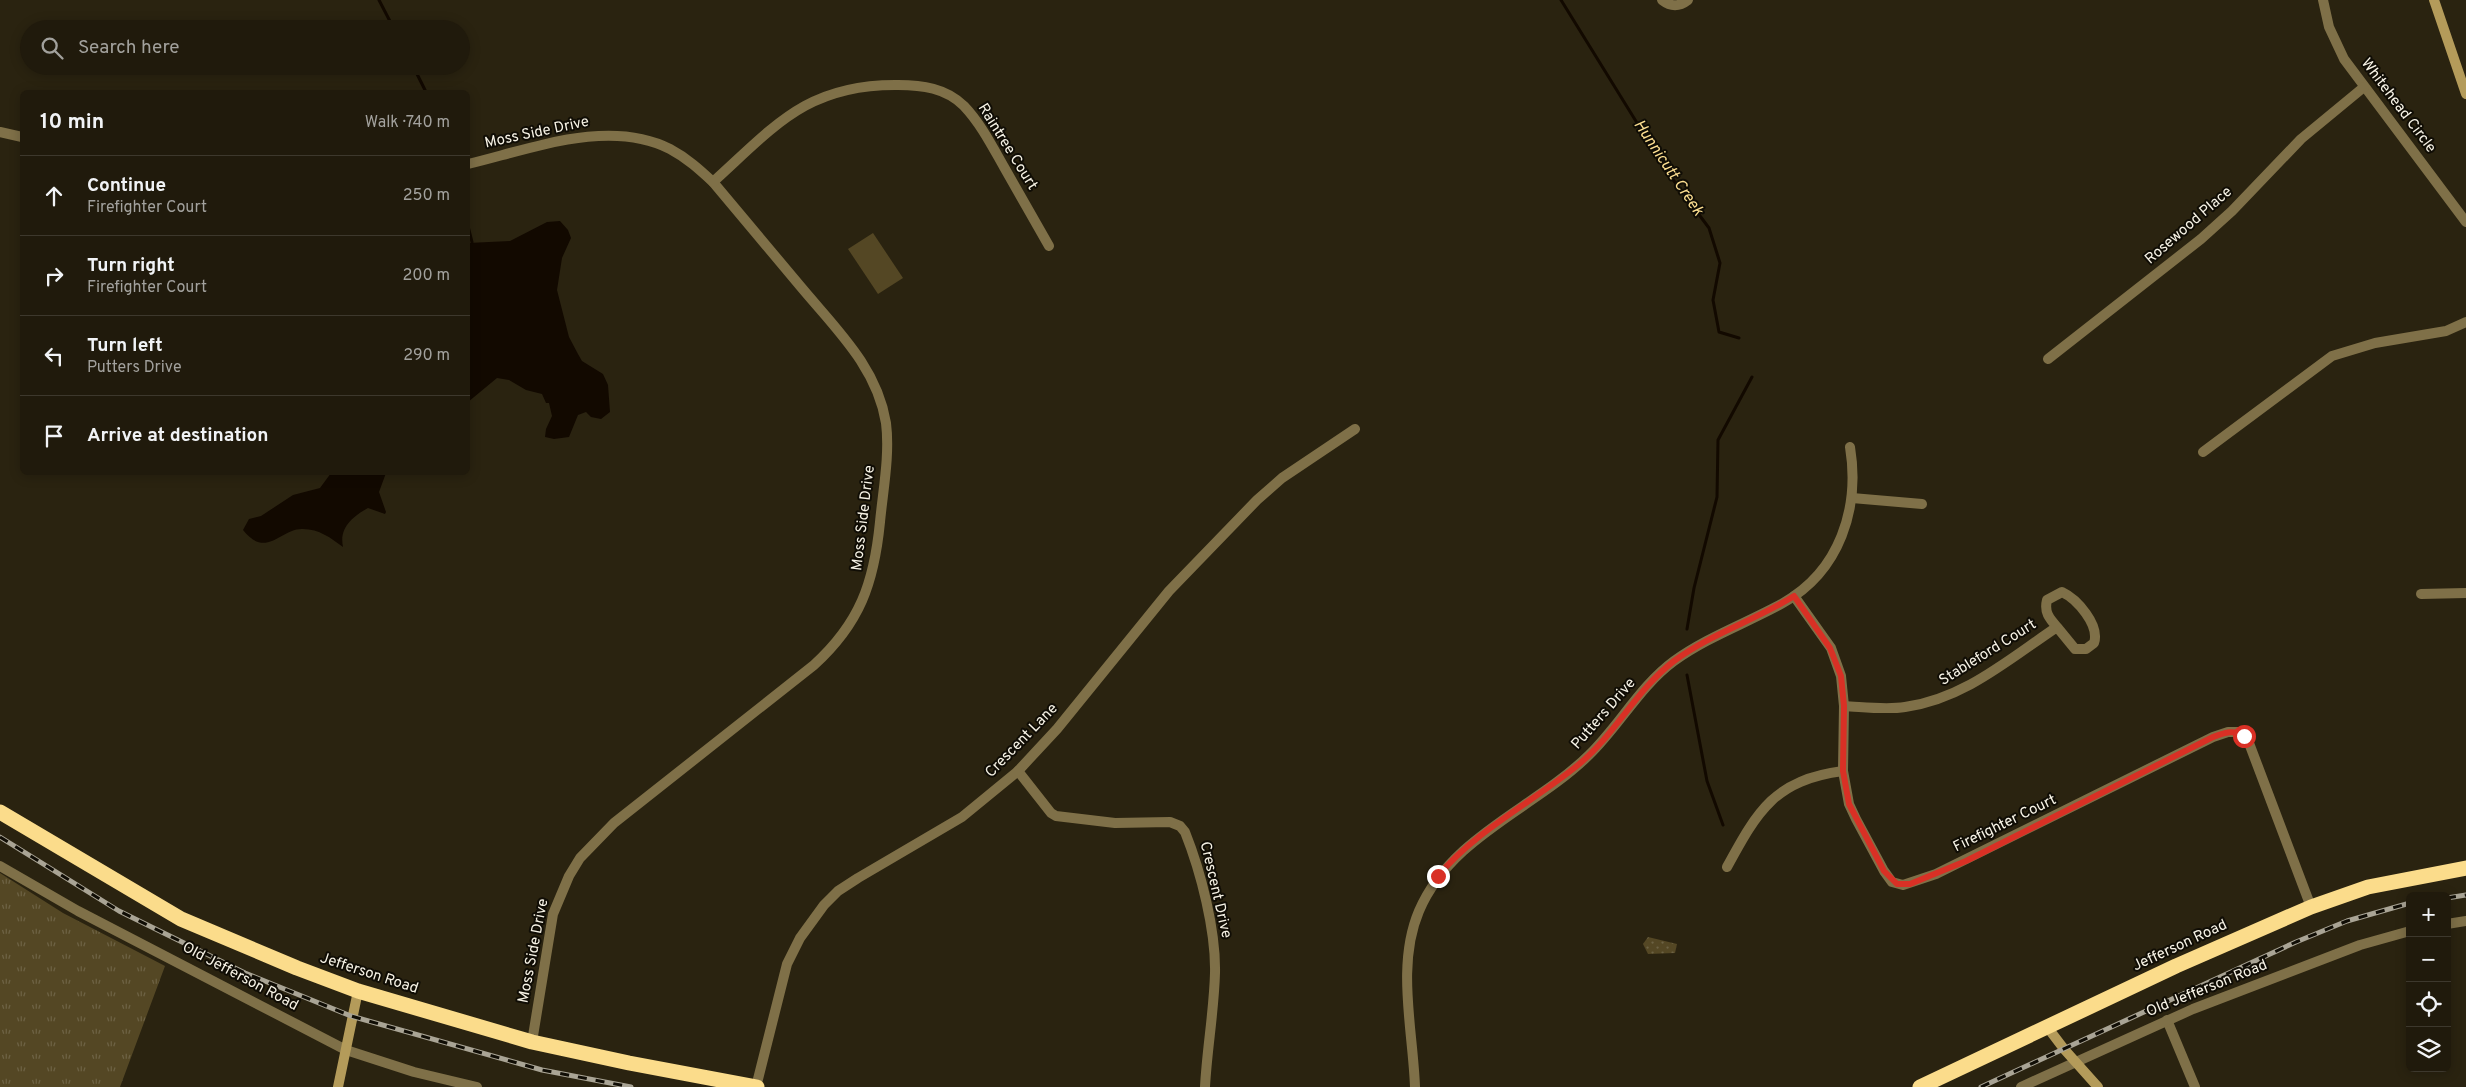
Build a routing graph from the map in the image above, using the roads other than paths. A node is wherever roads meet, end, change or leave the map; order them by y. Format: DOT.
graph roads {
  1 [pos="1662,0"];
  2 [pos="1688,0"];
  3 [pos="2323,0"];
  4 [pos="2434,0"];
  5 [pos="2364,87"];
  6 [pos="2466,94"];
  7 [pos="0,132"];
  8 [pos="20,136"];
  9 [pos="470,164"];
  10 [pos="713,182"];
  11 [pos="2466,222"];
  12 [pos="1049,246"];
  13 [pos="2466,322"];
  14 [pos="2048,359"];
  15 [pos="1355,429"];
  16 [pos="1850,446"];
  17 [pos="2203,452"];
  18 [pos="1852,498"];
  19 [pos="1922,504"];
  20 [pos="2466,593"];
  21 [pos="2421,594"];
  22 [pos="1794,596"];
  23 [pos="2057,627"];
  24 [pos="1844,706"];
  25 [pos="1018,771"];
  26 [pos="1843,771"];
  27 [pos="0,812"];
  28 [pos="0,866"];
  29 [pos="1727,867"];
  30 [pos="2466,868"];
  31 [pos="2311,907"];
  32 [pos="2466,921"];
  33 [pos="2451,923"];
  34 [pos="2406,932"];
  35 [pos="358,990"];
  36 [pos="2167,1020"];
  37 [pos="2048,1028"];
  38 [pos="532,1042"];
  39 [pos="346,1050"];
  40 [pos="2075,1062"];
  41 [pos="338,1087"];
  42 [pos="477,1087"];
  43 [pos="757,1087"];
  44 [pos="1204,1087"];
  45 [pos="1414,1087"];
  46 [pos="1920,1087"];
  47 [pos="2021,1087"];
  48 [pos="2098,1087"];
  49 [pos="2195,1087"];
  1 -- 2 [label="street"];
  3 -- 5 [label="street, Whitehead Circle"];
  4 -- 6 [label="street"];
  5 -- 11 [label="street, Whitehead Circle"];
  5 -- 14 [label="street, Rosewood Place"];
  7 -- 8 [label="street"];
  9 -- 10 [label="street, Moss Side Drive"];
  10 -- 12 [label="street, Raintree Court"];
  10 -- 38 [label="street, Moss Side Drive"];
  13 -- 17 [label="street"];
  15 -- 25 [label="street, Crescent Lane"];
  16 -- 18 [label="street, Putters Drive"];
  18 -- 19 [label="street"];
  18 -- 22 [label="street, Putters Drive"];
  20 -- 21 [label="street"];
  22 -- 24 [label="street, Firefighter Court"];
  22 -- 45 [label="street, Putters Drive"];
  23 -- 23 [label="street, Stableford Court"];
  23 -- 24 [label="street, Stableford Court"];
  24 -- 26 [label="street, Firefighter Court"];
  25 -- 43 [label="street, Crescent Lane"];
  25 -- 44 [label="street, Crescent Drive"];
  26 -- 29 [label="street"];
  26 -- 31 [label="street, Firefighter Court"];
  27 -- 35 [label="highway, Jefferson Road"];
  28 -- 39 [label="street, Old Jefferson Road"];
  30 -- 31 [label="highway, Jefferson Road"];
  31 -- 37 [label="highway, Jefferson Road"];
  32 -- 33 [label="street"];
  34 -- 36 [label="street, Old Jefferson Road"];
  35 -- 38 [label="highway, Jefferson Road"];
  35 -- 39 [label="street"];
  36 -- 40 [label="street, Old Jefferson Road"];
  36 -- 49 [label="street"];
  37 -- 40 [label="street"];
  37 -- 46 [label="highway, Jefferson Road"];
  38 -- 43 [label="highway, Jefferson Road"];
  39 -- 41 [label="street"];
  39 -- 42 [label="street, Old Jefferson Road"];
  40 -- 47 [label="street, Old Jefferson Road"];
  40 -- 48 [label="street"];
}
